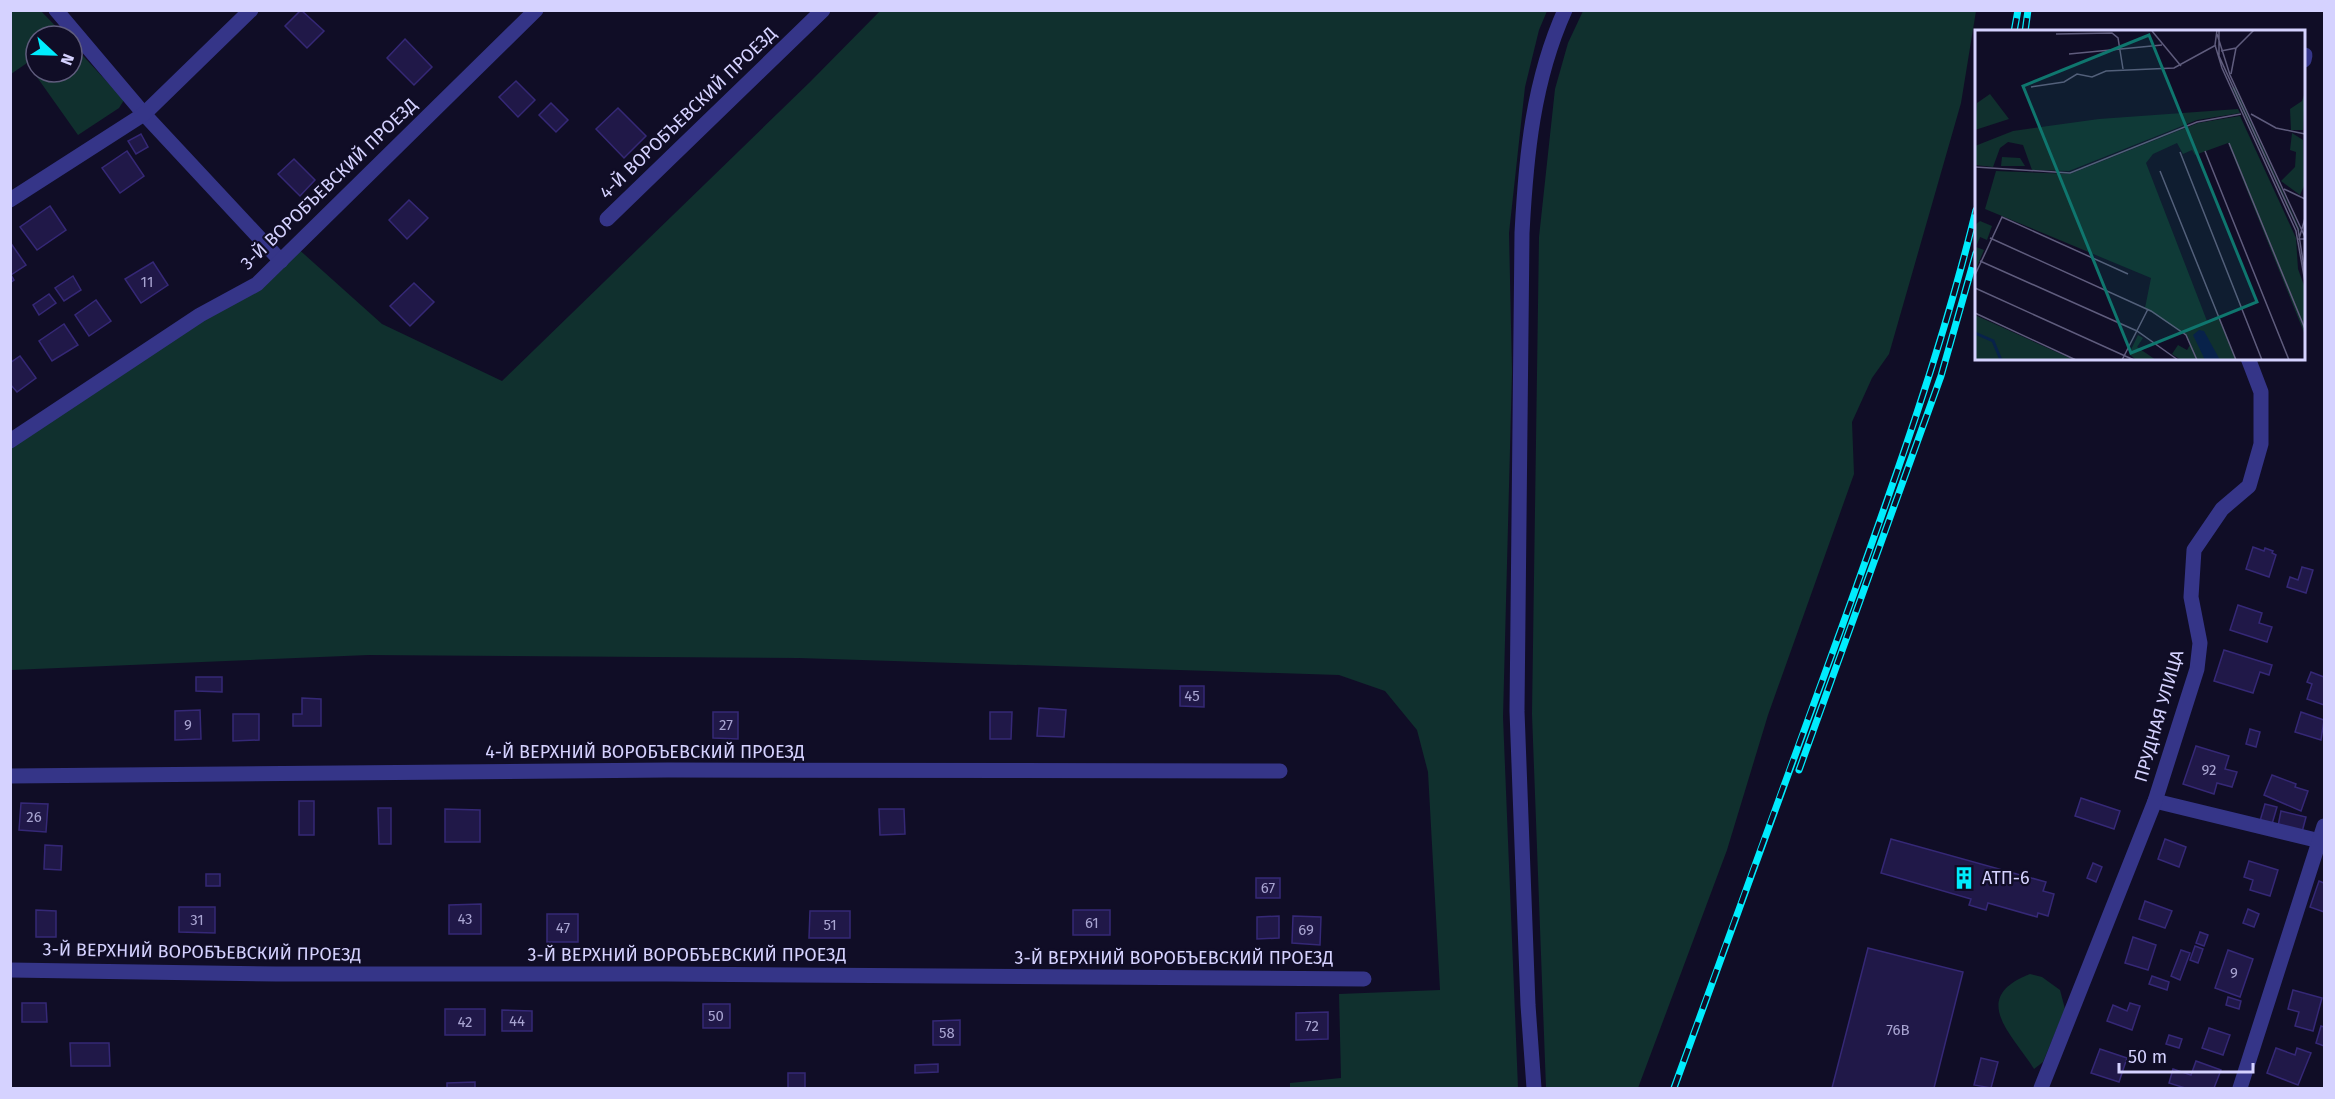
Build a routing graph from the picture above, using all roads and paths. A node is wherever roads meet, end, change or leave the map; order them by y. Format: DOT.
graph roads {
  1 [pos="56,10"];
  2 [pos="251,10"];
  3 [pos="536,10"];
  4 [pos="823,10"];
  5 [pos="1565,10"];
  6 [pos="144,114"];
  7 [pos="10,200"];
  8 [pos="607,219"];
  9 [pos="282,261"];
  10 [pos="2249,360"];
  11 [pos="10,441"];
  12 [pos="1280,771"];
  13 [pos="10,776"];
  14 [pos="2155,801"];
  15 [pos="2325,826"];
  16 [pos="2322,841"];
  17 [pos="10,970"];
  18 [pos="1364,979"];
  19 [pos="1534,1089"];
  20 [pos="2041,1089"];
  21 [pos="2240,1089"];
  1 -- 6 [label="street"];
  2 -- 6 [label="street"];
  3 -- 9 [label="street, 3-Й ВОРОБЪЕВСКИЙ ПРОЕЗД"];
  4 -- 8 [label="street, 4-Й ВОРОБЪЕВСКИЙ ПРОЕЗД"];
  5 -- 19 [label="street"];
  6 -- 7 [label="street"];
  6 -- 9 [label="street"];
  9 -- 11 [label="street, 3-Й ВОРОБЪЕВСКИЙ ПРОЕЗД"];
  10 -- 14 [label="street, ПРУДНАЯ УЛИЦА"];
  12 -- 13 [label="street, 4-Й ВЕРХНИЙ ВОРОБЪЕВСКИЙ ПРОЕЗД"];
  14 -- 16 [label="street"];
  14 -- 20 [label="street, ПРУДНАЯ УЛИЦА"];
  15 -- 16 [label="street"];
  16 -- 21 [label="street"];
  17 -- 18 [label="street, 3-Й ВЕРХНИЙ ВОРОБЪЕВСКИЙ ПРОЕЗД"];
}
